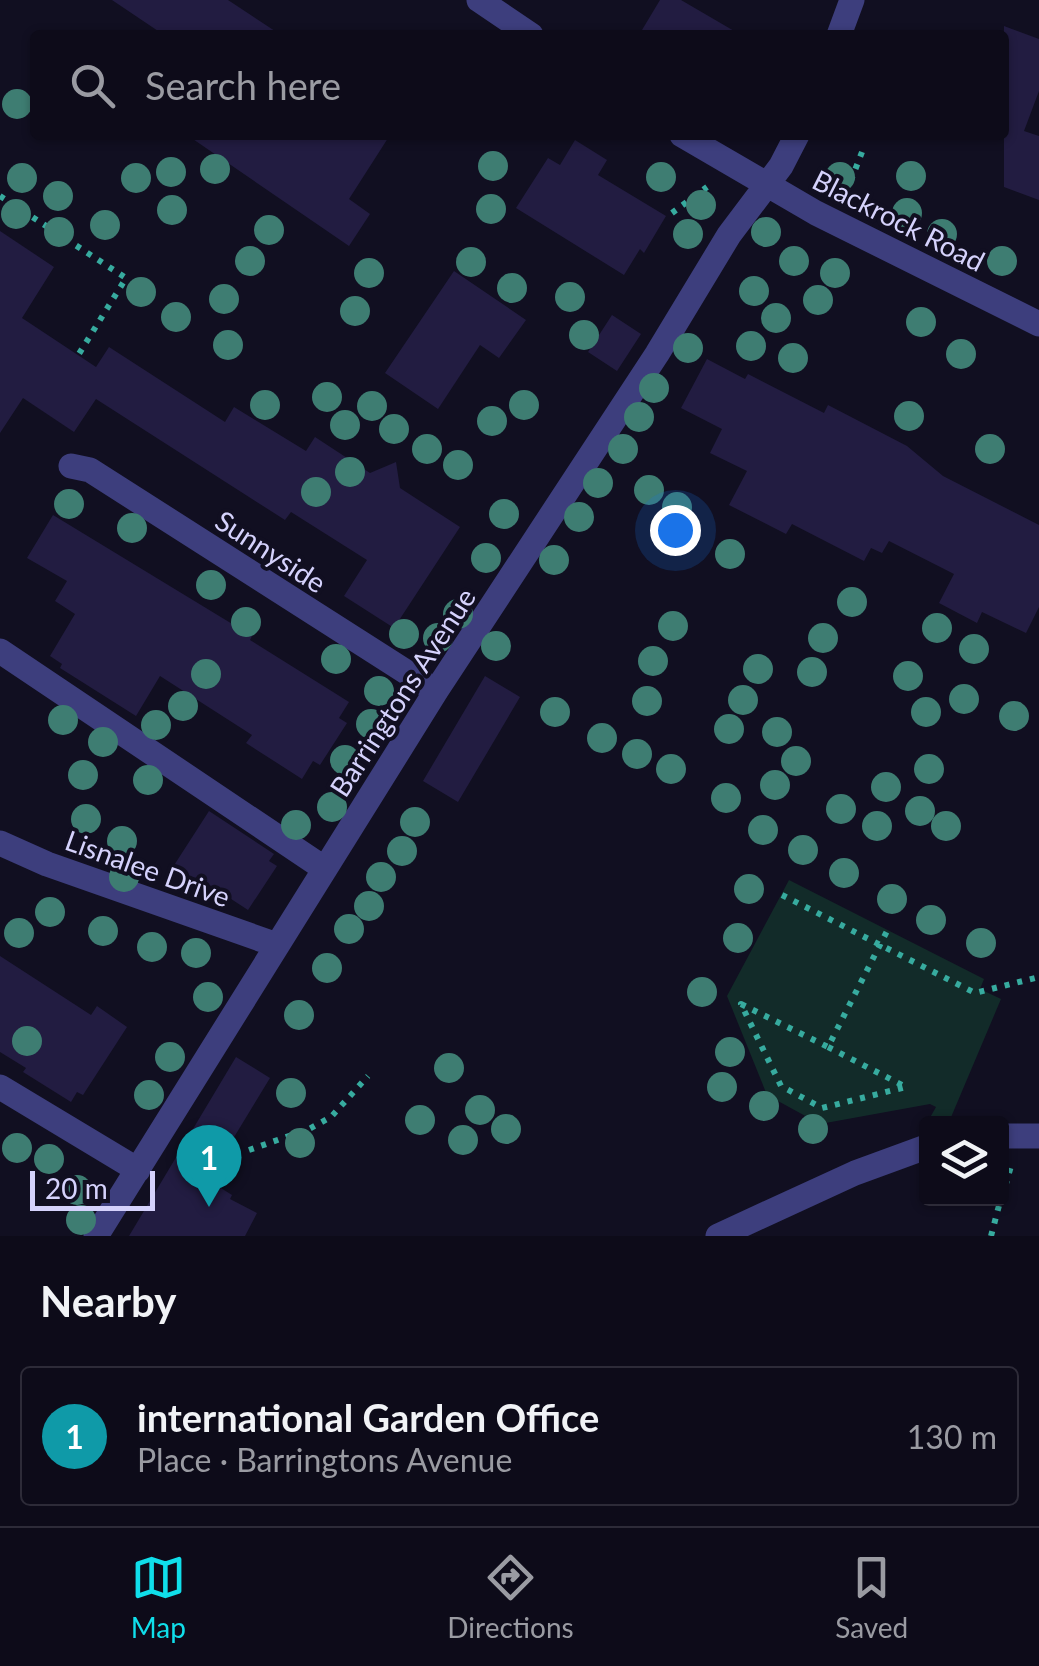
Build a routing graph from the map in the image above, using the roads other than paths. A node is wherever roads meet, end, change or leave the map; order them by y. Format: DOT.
graph roads {
  1 [pos="479,0"];
  2 [pos="852,0"];
  3 [pos="524,30"];
  4 [pos="841,30"];
  5 [pos="690,140"];
  6 [pos="794,140"];
  7 [pos="767,186"];
  8 [pos="1039,324"];
  9 [pos="72,466"];
  10 [pos="0,651"];
  11 [pos="436,691"];
  12 [pos="0,843"];
  13 [pos="325,869"];
  14 [pos="277,946"];
  15 [pos="0,1087"];
  16 [pos="1009,1136"];
  17 [pos="1039,1136"];
  18 [pos="919,1150"];
  19 [pos="138,1170"];
  20 [pos="96,1236"];
  21 [pos="718,1236"];
  1 -- 3 [label="street"];
  2 -- 4 [label="street"];
  5 -- 7 [label="street, Blackrock Road"];
  6 -- 7 [label="street, Barringtons Avenue"];
  7 -- 8 [label="street, Blackrock Road"];
  7 -- 11 [label="street, Barringtons Avenue"];
  9 -- 11 [label="street, Sunnyside"];
  10 -- 13 [label="street"];
  11 -- 13 [label="street, Barringtons Avenue"];
  12 -- 14 [label="street, Lisnalee Drive"];
  13 -- 14 [label="street, Barringtons Avenue"];
  14 -- 19 [label="street, Barringtons Avenue"];
  15 -- 19 [label="street"];
  16 -- 17 [label="street"];
  18 -- 21 [label="street"];
  19 -- 20 [label="street, Barringtons Avenue"];
}
